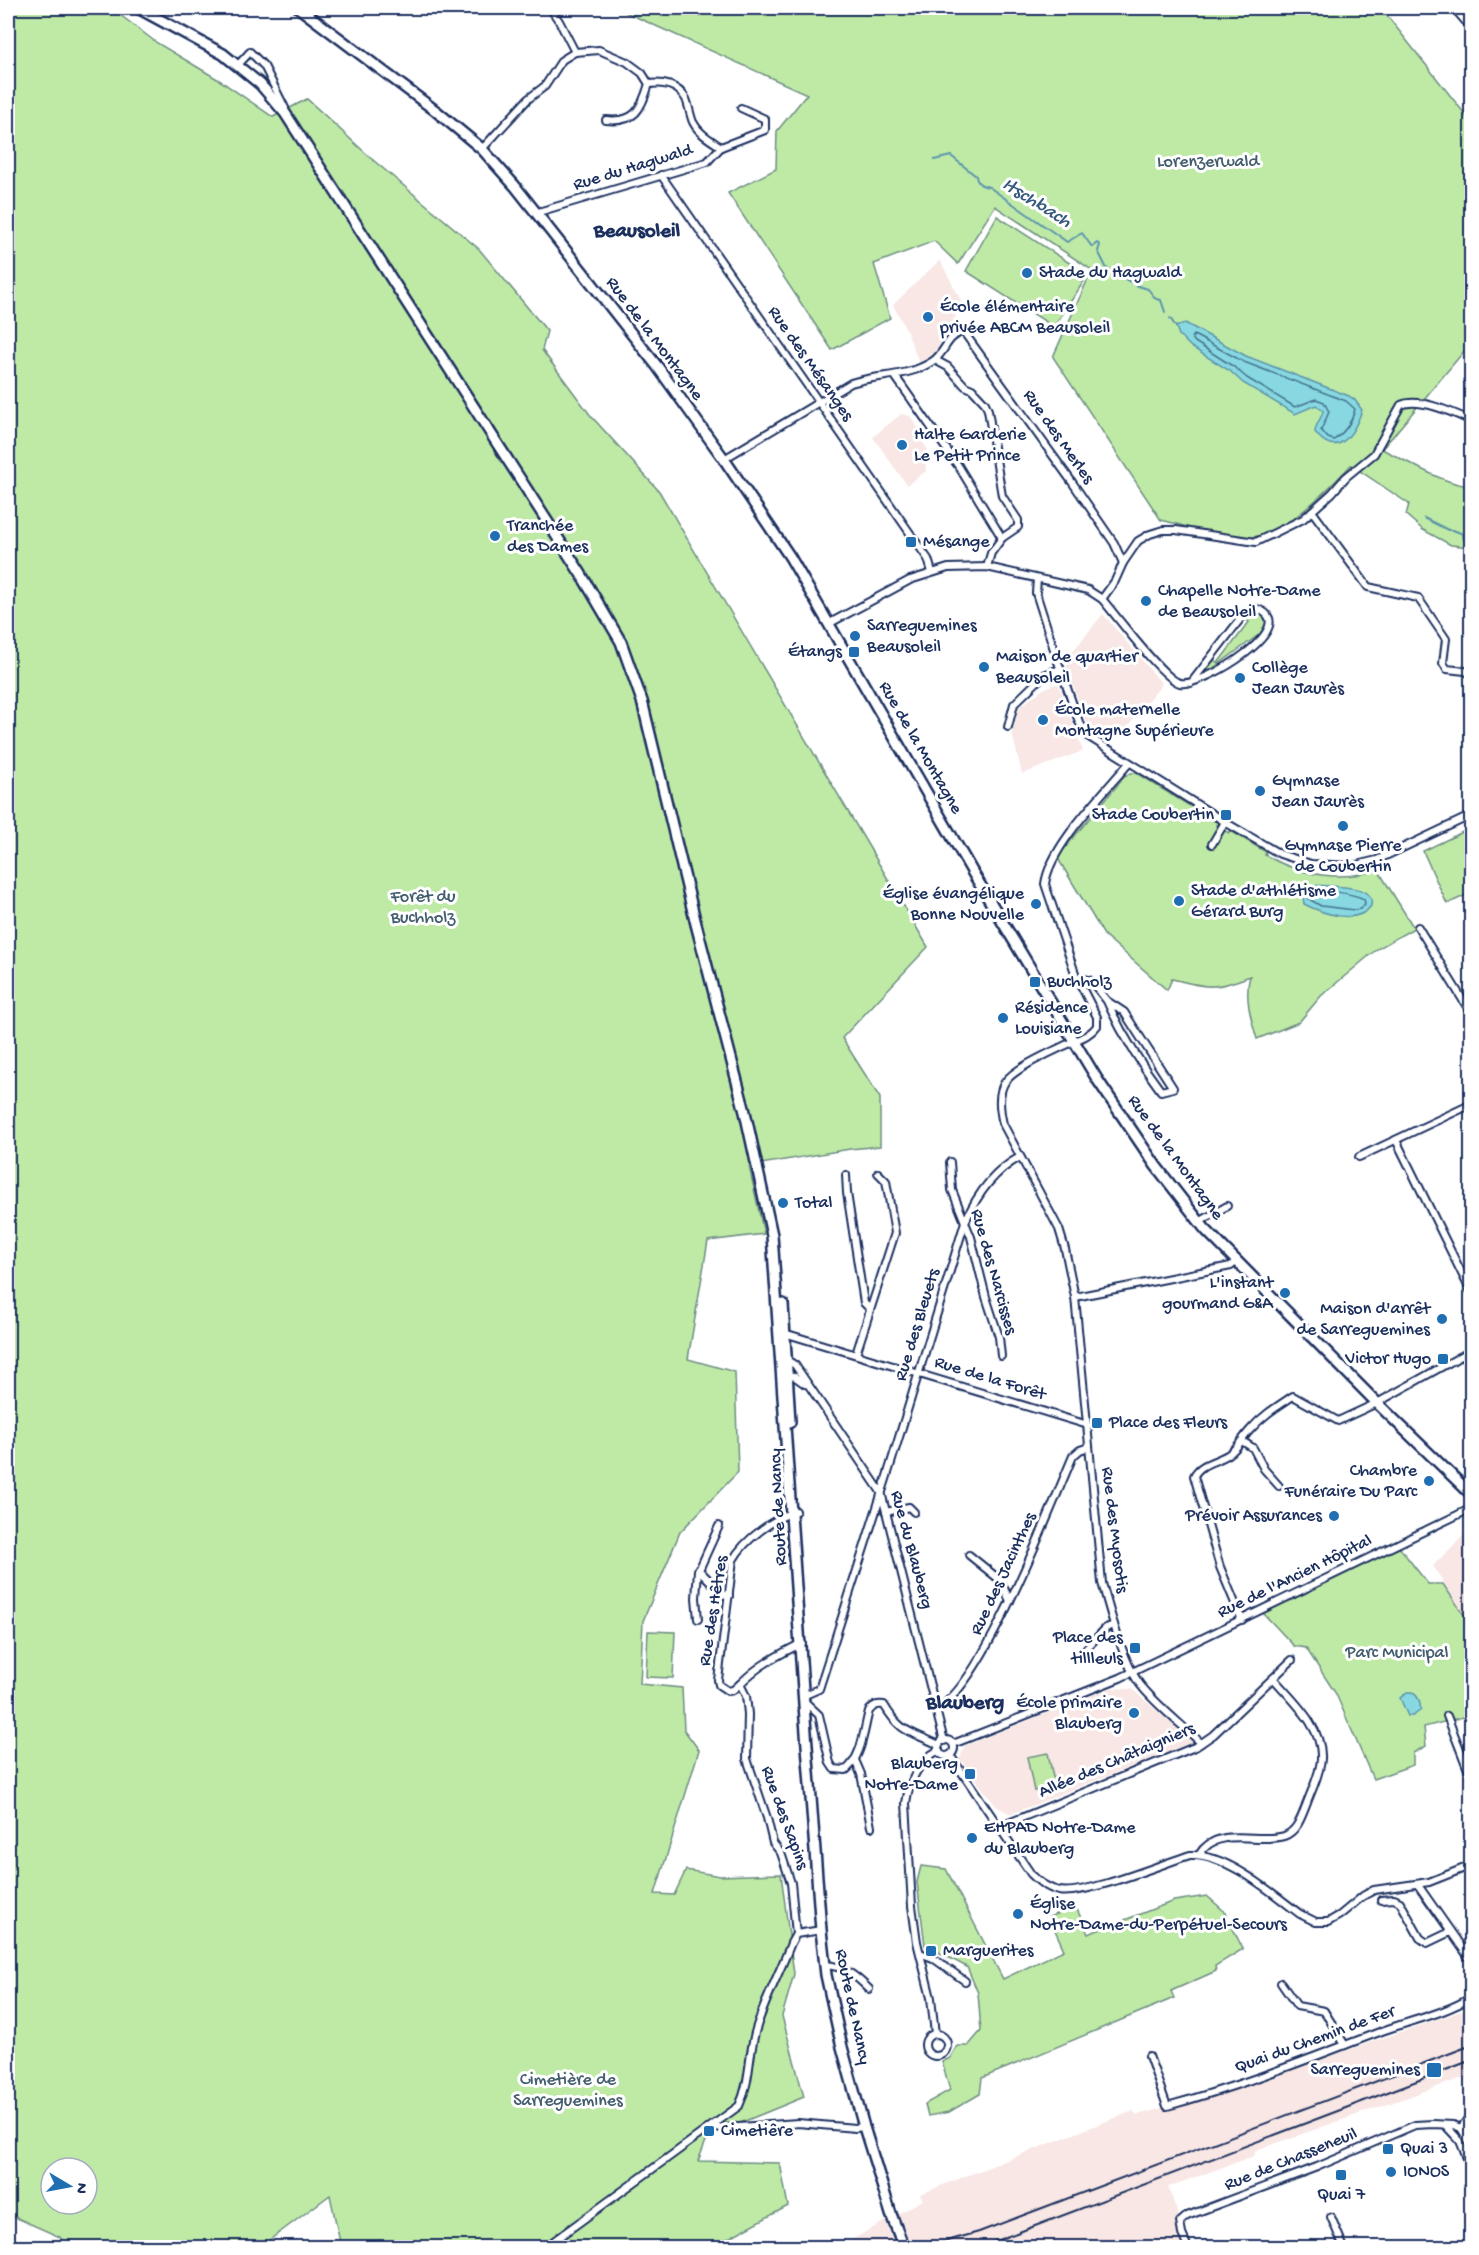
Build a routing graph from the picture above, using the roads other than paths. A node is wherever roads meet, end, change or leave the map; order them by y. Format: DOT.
graph roads {
  1 [pos="138,8"];
  2 [pos="299,8"];
  3 [pos="550,8"];
  4 [pos="1454,8"];
  5 [pos="1472,29"];
  6 [pos="575,52"];
  7 [pos="237,66"];
  8 [pos="649,84"];
  9 [pos="741,108"];
  10 [pos="606,120"];
  11 [pos="292,123"];
  12 [pos="721,147"];
  13 [pos="482,149"];
  14 [pos="661,176"];
  15 [pos="535,213"];
  16 [pos="935,360"];
  17 [pos="895,376"];
  18 [pos="819,403"];
  19 [pos="1472,422"];
  20 [pos="724,459"];
  21 [pos="1312,512"];
  22 [pos="1002,538"];
  23 [pos="1123,563"];
  24 [pos="987,567"];
  25 [pos="932,572"];
  26 [pos="1037,579"];
  27 [pos="1102,599"];
  28 [pos="830,623"];
  29 [pos="1060,669"];
  30 [pos="1472,675"];
  31 [pos="1191,682"];
  32 [pos="1008,727"];
  33 [pos="1129,763"];
  34 [pos="1472,815"];
  35 [pos="1225,822"];
  36 [pos="1212,844"];
  37 [pos="1418,927"];
  38 [pos="1076,976"];
  39 [pos="1107,1001"];
  40 [pos="1472,1016"];
  41 [pos="1075,1041"];
  42 [pos="1472,1104"];
  43 [pos="1396,1140"];
  44 [pos="1020,1157"];
  45 [pos="1359,1157"];
  46 [pos="950,1162"];
  47 [pos="878,1173"];
  48 [pos="846,1175"];
  49 [pos="1227,1206"];
  50 [pos="965,1222"];
  51 [pos="1199,1222"];
  52 [pos="1237,1262"];
  53 [pos="1472,1294"];
  54 [pos="1075,1297"];
  55 [pos="870,1309"];
  56 [pos="783,1333"];
  57 [pos="1472,1350"];
  58 [pos="856,1354"];
  59 [pos="1000,1356"];
  60 [pos="784,1359"];
  61 [pos="919,1373"];
  62 [pos="785,1375"];
  63 [pos="808,1386"];
  64 [pos="1377,1403"];
  65 [pos="1088,1425"];
  66 [pos="1242,1441"];
  67 [pos="1089,1447"];
  68 [pos="1279,1486"];
  69 [pos="881,1492"];
  70 [pos="1472,1495"];
  71 [pos="1472,1508"];
  72 [pos="794,1512"];
  73 [pos="886,1512"];
  74 [pos="914,1512"];
  75 [pos="873,1519"];
  76 [pos="889,1520"];
  77 [pos="719,1526"];
  78 [pos="969,1555"];
  79 [pos="699,1569"];
  80 [pos="729,1596"];
  81 [pos="1010,1601"];
  82 [pos="698,1618"];
  83 [pos="1242,1620"];
  84 [pos="1114,1625"];
  85 [pos="802,1643"];
  86 [pos="1077,1658"];
  87 [pos="1292,1660"];
  88 [pos="1132,1672"];
  89 [pos="1274,1679"];
  90 [pos="740,1684"];
  91 [pos="806,1699"];
  92 [pos="935,1709"];
  93 [pos="1447,1716"];
  94 [pos="1201,1743"];
  95 [pos="953,1744"];
  96 [pos="941,1745"];
  97 [pos="950,1755"];
  98 [pos="855,1760"];
  99 [pos="1472,1780"];
  100 [pos="871,1827"];
  101 [pos="999,1827"];
  102 [pos="1199,1855"];
  103 [pos="1472,1865"];
  104 [pos="1418,1885"];
  105 [pos="1381,1900"];
  106 [pos="820,1930"];
  107 [pos="1450,1932"];
  108 [pos="795,1934"];
  109 [pos="920,1953"];
  110 [pos="1472,1962"];
  111 [pos="825,1965"];
  112 [pos="965,1981"];
  113 [pos="1281,1983"];
  114 [pos="869,1989"];
  115 [pos="1472,1997"];
  116 [pos="935,2034"];
  117 [pos="1345,2045"];
  118 [pos="1149,2056"];
  119 [pos="1472,2113"];
  120 [pos="1446,2126"];
  121 [pos="712,2127"];
  122 [pos="864,2127"];
  123 [pos="1461,2128"];
  124 [pos="1472,2147"];
  125 [pos="1472,2171"];
  126 [pos="1331,2217"];
  127 [pos="544,2247"];
  128 [pos="904,2247"];
  129 [pos="1188,2247"];
  130 [pos="1344,2247"];
  1 -- 7 [label="main road, Route de Nancy"];
  2 -- 13 [label="main road, Rue de la Montagne"];
  3 -- 6 [label="street"];
  4 -- 5 [label="street"];
  6 -- 8 [label="street"];
  6 -- 13 [label="street"];
  7 -- 11 [label="main road, Route de Nancy"];
  7 -- 11 [label="street"];
  8 -- 10 [label="street"];
  8 -- 12 [label="street"];
  9 -- 12 [label="street, Rue du Hagwald"];
  11 -- 56 [label="main road, Route de Nancy"];
  12 -- 14 [label="street, Rue du Hagwald"];
  13 -- 15 [label="main road, Rue de la Montagne"];
  14 -- 15 [label="street, Rue du Hagwald"];
  14 -- 18 [label="street, Rue des Mésanges"];
  15 -- 20 [label="main road, Rue de la Montagne"];
  16 -- 17 [label="street"];
  16 -- 22 [label="street"];
  16 -- 23 [label="street, Rue des Merles"];
  17 -- 18 [label="street"];
  17 -- 22 [label="street"];
  18 -- 20 [label="street"];
  18 -- 25 [label="street, Rue des Mésanges"];
  19 -- 21 [label="street"];
  20 -- 28 [label="main road, Rue de la Montagne"];
  21 -- 23 [label="street"];
  21 -- 30 [label="street"];
  22 -- 24 [label="street"];
  23 -- 27 [label="street"];
  24 -- 25 [label="street"];
  24 -- 26 [label="street"];
  25 -- 28 [label="street"];
  26 -- 27 [label="street"];
  26 -- 29 [label="street"];
  27 -- 31 [label="street"];
  28 -- 41 [label="main road, Rue de la Montagne"];
  29 -- 32 [label="street"];
  29 -- 33 [label="street"];
  31 -- 31 [label="street"];
  33 -- 35 [label="street"];
  33 -- 38 [label="street"];
  34 -- 35 [label="street"];
  35 -- 36 [label="street"];
  37 -- 40 [label="street"];
  38 -- 39 [label="street"];
  38 -- 41 [label="street"];
  39 -- 39 [label="street"];
  41 -- 44 [label="street"];
  41 -- 51 [label="main road, Rue de la Montagne"];
  42 -- 43 [label="street"];
  43 -- 45 [label="street"];
  43 -- 53 [label="street"];
  44 -- 50 [label="street, Rue des Bleuets"];
  44 -- 54 [label="street"];
  46 -- 50 [label="street, Rue des Narcisses"];
  47 -- 55 [label="street"];
  48 -- 55 [label="street"];
  49 -- 51 [label="street"];
  50 -- 59 [label="street, Rue des Narcisses"];
  50 -- 61 [label="street, Rue des Bleuets"];
  51 -- 52 [label="main road, Rue de la Montagne"];
  52 -- 54 [label="street"];
  52 -- 64 [label="main road, Rue de la Montagne"];
  54 -- 65 [label="street"];
  55 -- 58 [label="street"];
  56 -- 58 [label="street, Rue de la Forêt"];
  56 -- 60 [label="main road, Route de Nancy"];
  57 -- 64 [label="street"];
  58 -- 61 [label="street, Rue de la Forêt"];
  60 -- 62 [label="main road, Route de Nancy"];
  60 -- 63 [label="street, Rue du Blauberg"];
  61 -- 65 [label="street, Rue de la Forêt"];
  61 -- 69 [label="street, Rue des Bleuets"];
  62 -- 63 [label="street, Rue du Blauberg"];
  62 -- 72 [label="main road, Route de Nancy"];
  63 -- 69 [label="street, Rue du Blauberg"];
  64 -- 66 [label="street"];
  64 -- 70 [label="main road, Rue de la Montagne"];
  65 -- 67 [label="street"];
  66 -- 68 [label="street"];
  66 -- 83 [label="street"];
  67 -- 81 [label="street, Rue des Jacinthes"];
  67 -- 84 [label="street, Rue des Myosotis"];
  69 -- 73 [label="street, Rue du Blauberg"];
  69 -- 75 [label="street, Rue des Bleuets"];
  71 -- 83 [label="street, Rue de l'Ancien Hôpital"];
  72 -- 80 [label="street, Rue des Hêtres"];
  72 -- 85 [label="main road, Route de Nancy"];
  73 -- 74 [label="street"];
  73 -- 76 [label="street, Rue du Blauberg"];
  75 -- 76 [label="street"];
  75 -- 91 [label="street, Rue des Bleuets"];
  76 -- 92 [label="street, Rue du Blauberg"];
  77 -- 79 [label="street"];
  78 -- 81 [label="street"];
  79 -- 80 [label="street"];
  79 -- 82 [label="street"];
  80 -- 90 [label="street, Rue des Hêtres"];
  81 -- 92 [label="street, Rue des Jacinthes"];
  83 -- 88 [label="street, Rue de l'Ancien Hôpital"];
  84 -- 86 [label="street"];
  84 -- 88 [label="street, Rue des Myosotis"];
  85 -- 90 [label="street"];
  85 -- 91 [label="main road, Route de Nancy"];
  87 -- 89 [label="street, Allée des Châtaigniers"];
  88 -- 94 [label="street, Rue des Myosotis"];
  88 -- 95 [label="street, Rue de l'Ancien Hôpital"];
  89 -- 94 [label="street, Allée des Châtaigniers"];
  89 -- 102 [label="street"];
  90 -- 108 [label="street, Rue des Sapins"];
  91 -- 98 [label="street"];
  91 -- 106 [label="main road, Route de Nancy"];
  92 -- 96 [label="street, Rue du Blauberg"];
  93 -- 99 [label="street"];
  94 -- 101 [label="street, Allée des Châtaigniers"];
  95 -- 96 [label="street"];
  95 -- 97 [label="street"];
  96 -- 97 [label="street"];
  96 -- 98 [label="street"];
  96 -- 109 [label="street"];
  97 -- 101 [label="street"];
  98 -- 100 [label="street"];
  101 -- 102 [label="street"];
  102 -- 104 [label="street"];
  103 -- 104 [label="street"];
  104 -- 107 [label="street"];
  105 -- 107 [label="street"];
  106 -- 108 [label="street"];
  106 -- 111 [label="main road, Route de Nancy"];
  107 -- 110 [label="street"];
  108 -- 121 [label="street"];
  109 -- 112 [label="street"];
  109 -- 116 [label="street"];
  111 -- 114 [label="street"];
  111 -- 122 [label="main road, Route de Nancy"];
  113 -- 117 [label="street"];
  115 -- 117 [label="street, Quai du Chemin de Fer"];
  117 -- 118 [label="street, Quai du Chemin de Fer"];
  119 -- 123 [label="street"];
  120 -- 123 [label="street"];
  120 -- 125 [label="street"];
  120 -- 129 [label="street, Rue de Chasseneuil"];
  121 -- 122 [label="street"];
  121 -- 127 [label="street"];
  122 -- 128 [label="main road, Route de Nancy"];
  123 -- 124 [label="street"];
  126 -- 130 [label="street"];
}
